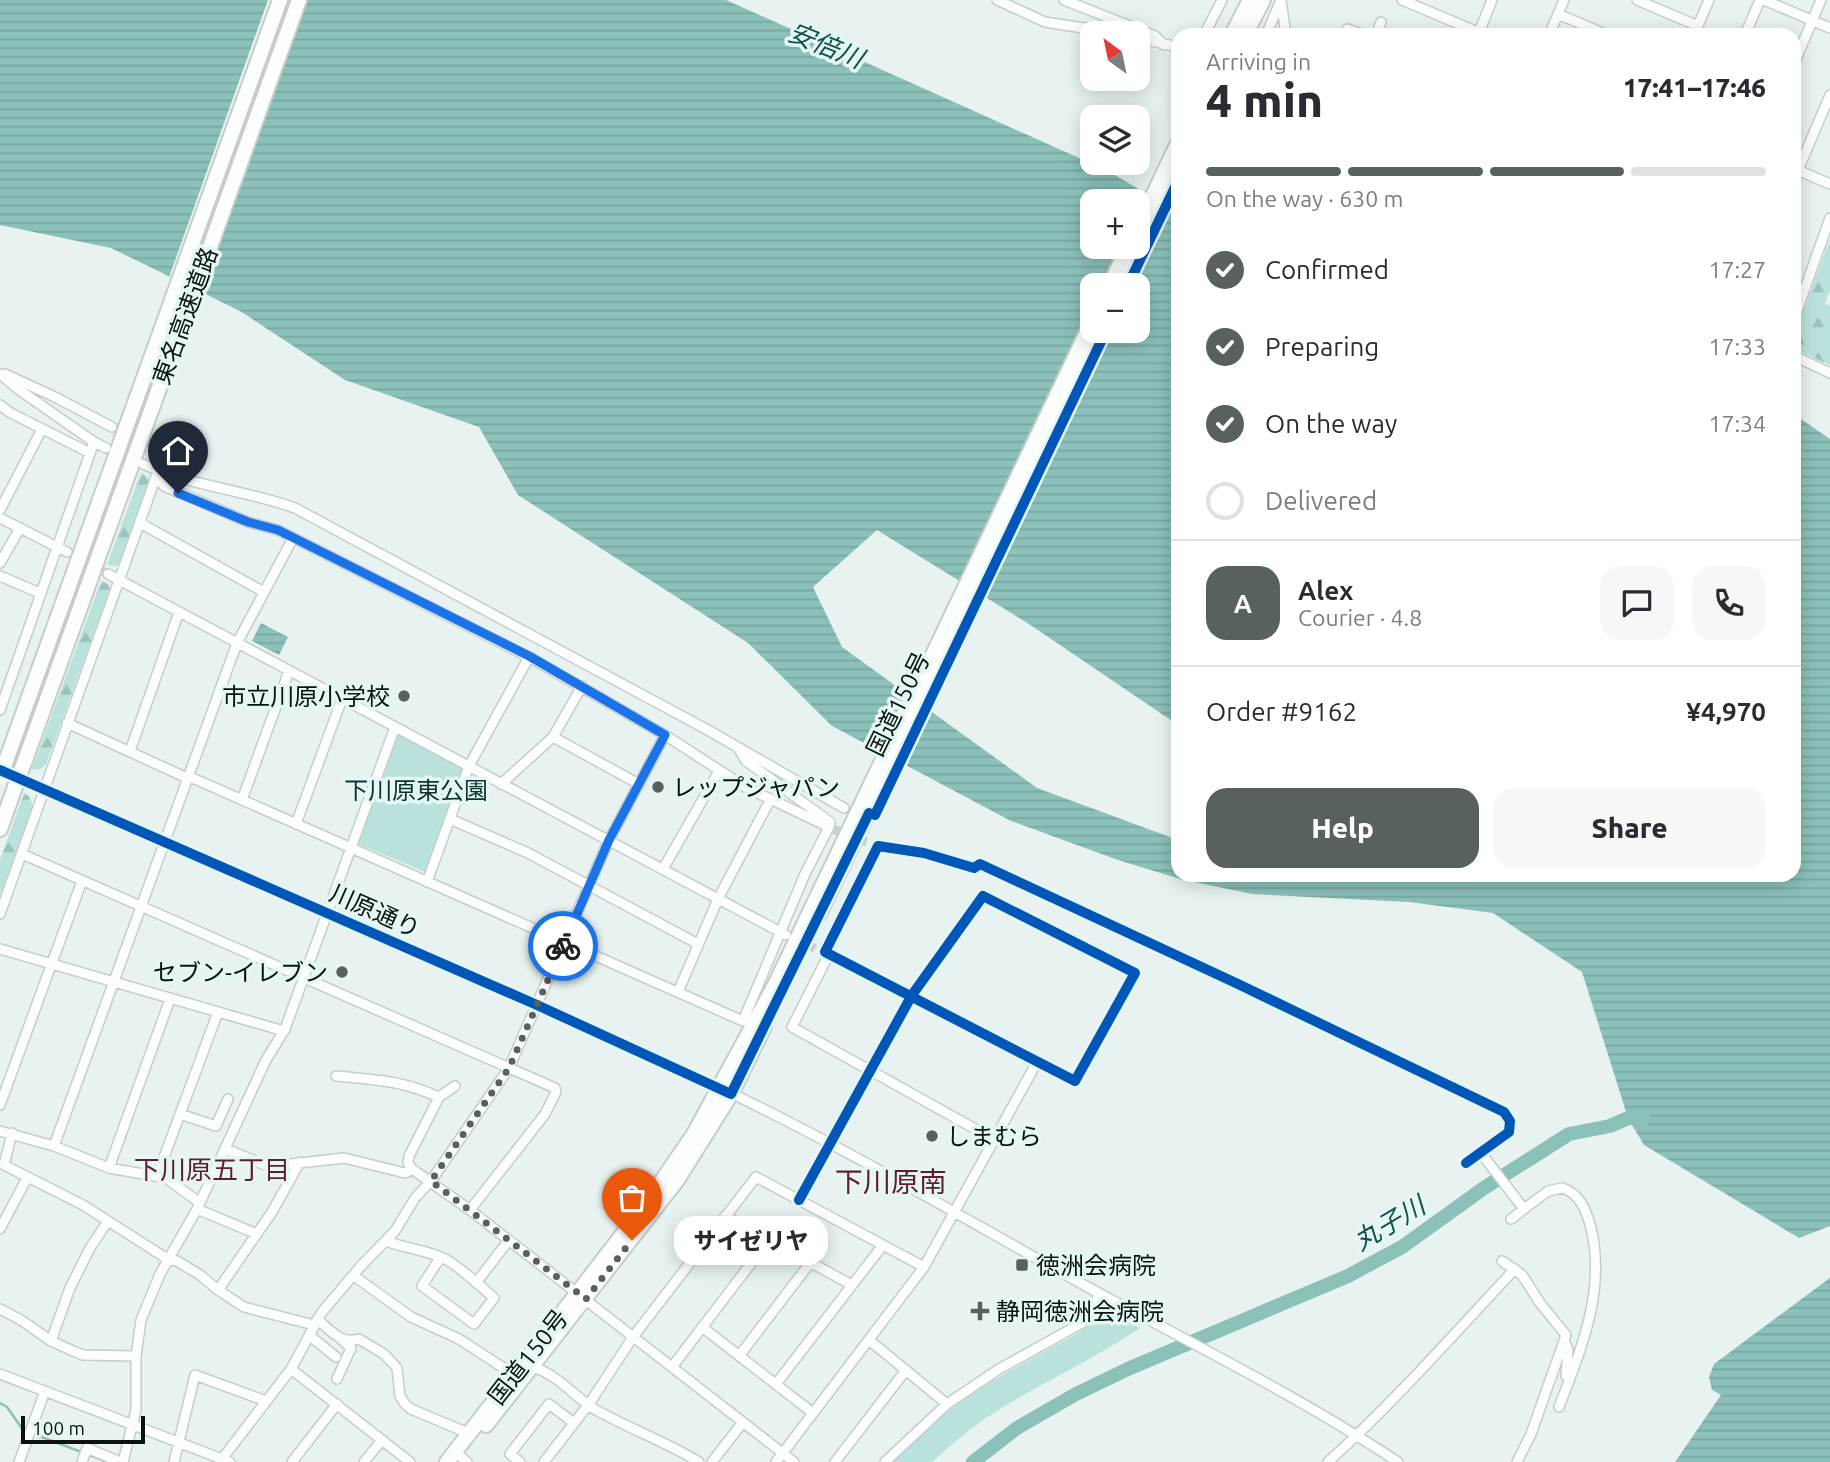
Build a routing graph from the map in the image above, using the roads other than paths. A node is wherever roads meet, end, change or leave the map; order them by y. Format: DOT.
graph roads {
  1 [pos="280,0"];
  2 [pos="299,0"];
  3 [pos="997,0"];
  4 [pos="1064,0"];
  5 [pos="1222,0"];
  6 [pos="1242,0"];
  7 [pos="1250,0"];
  8 [pos="1257,0"];
  9 [pos="1263,0"];
  10 [pos="1281,0"];
  11 [pos="1492,0"];
  12 [pos="1563,0"];
  13 [pos="1637,0"];
  14 [pos="1709,0"];
  15 [pos="1762,0"];
  16 [pos="1821,0"];
  17 [pos="1407,1"];
  18 [pos="1779,3"];
  19 [pos="1558,14"];
  20 [pos="1812,21"];
  21 [pos="1381,22"];
  22 [pos="1080,27"];
  23 [pos="1208,28"];
  24 [pos="1229,28"];
  25 [pos="1236,28"];
  26 [pos="1246,28"];
  27 [pos="1247,28"];
  28 [pos="1269,28"];
  29 [pos="1285,28"];
  30 [pos="1379,28"];
  31 [pos="1468,28"];
  32 [pos="1483,28"];
  33 [pos="1552,28"];
  34 [pos="1590,28"];
  35 [pos="1692,28"];
  36 [pos="1697,28"];
  37 [pos="1748,28"];
  38 [pos="1830,28"];
  39 [pos="1150,41"];
  40 [pos="1164,45"];
  41 [pos="1171,46"];
  42 [pos="1801,47"];
  43 [pos="1830,96"];
  44 [pos="1171,158"];
  45 [pos="1801,158"];
  46 [pos="1801,171"];
  47 [pos="1171,183"];
  48 [pos="1830,184"];
  49 [pos="1150,202"];
  50 [pos="1830,218"];
  51 [pos="1128,273"];
  52 [pos="1801,299"];
  53 [pos="1082,343"];
  54 [pos="1094,343"];
  55 [pos="1801,359"];
  56 [pos="0,373"];
  57 [pos="1830,373"];
  58 [pos="0,405"];
  59 [pos="112,427"];
  60 [pos="42,429"];
  61 [pos="94,442"];
  62 [pos="106,448"];
  63 [pos="90,453"];
  64 [pos="143,464"];
  65 [pos="156,473"];
  66 [pos="0,510"];
  67 [pos="0,518"];
  68 [pos="140,523"];
  69 [pos="20,528"];
  70 [pos="293,538"];
  71 [pos="57,547"];
  72 [pos="67,552"];
  73 [pos="0,563"];
  74 [pos="108,574"];
  75 [pos="0,576"];
  76 [pos="119,580"];
  77 [pos="264,592"];
  78 [pos="40,593"];
  79 [pos="179,612"];
  80 [pos="237,643"];
  81 [pos="529,656"];
  82 [pos="289,671"];
  83 [pos="582,686"];
  84 [pos="3,694"];
  85 [pos="342,699"];
  86 [pos="0,710"];
  87 [pos="67,723"];
  88 [pos="395,727"];
  89 [pos="665,735"];
  90 [pos="553,737"];
  91 [pos="738,748"];
  92 [pos="130,751"];
  93 [pos="4,764"];
  94 [pos="469,766"];
  95 [pos="719,771"];
  96 [pos="0,777"];
  97 [pos="188,777"];
  98 [pos="639,783"];
  99 [pos="501,784"];
  100 [pos="44,789"];
  101 [pos="242,800"];
  102 [pos="770,800"];
  103 [pos="844,808"];
  104 [pos="864,810"];
  105 [pos="450,819"];
  106 [pos="296,824"];
  107 [pos="831,828"];
  108 [pos="0,830"];
  109 [pos="609,840"];
  110 [pos="164,842"];
  111 [pos="351,848"];
  112 [pos="22,854"];
  113 [pos="663,869"];
  114 [pos="82,881"];
  115 [pos="427,882"];
  116 [pos="589,885"];
  117 [pos="718,899"];
  118 [pos="140,907"];
  119 [pos="327,913"];
  120 [pos="0,915"];
  121 [pos="784,933"];
  122 [pos="565,942"];
  123 [pos="698,944"];
  124 [pos="0,949"];
  125 [pos="824,952"];
  126 [pos="51,965"];
  127 [pos="304,978"];
  128 [pos="113,982"];
  129 [pos="678,992"];
  130 [pos="912,995"];
  131 [pos="170,999"];
  132 [pos="537,1005"];
  133 [pos="218,1012"];
  134 [pos="284,1031"];
  135 [pos="1037,1062"];
  136 [pos="509,1068"];
  137 [pos="870,1070"];
  138 [pos="336,1076"];
  139 [pos="455,1086"];
  140 [pos="726,1091"];
  141 [pos="439,1097"];
  142 [pos="228,1099"];
  143 [pos="0,1105"];
  144 [pos="180,1114"];
  145 [pos="0,1131"];
  146 [pos="12,1133"];
  147 [pos="995,1140"];
  148 [pos="830,1144"];
  149 [pos="54,1146"];
  150 [pos="226,1149"];
  151 [pos="1484,1156"];
  152 [pos="300,1161"];
  153 [pos="1466,1163"];
  154 [pos="2,1168"];
  155 [pos="109,1168"];
  156 [pos="412,1169"];
  157 [pos="157,1176"];
  158 [pos="27,1178"];
  159 [pos="431,1181"];
  160 [pos="799,1200"];
  161 [pos="1521,1205"];
  162 [pos="199,1206"];
  163 [pos="470,1210"];
  164 [pos="955,1214"];
  165 [pos="725,1216"];
  166 [pos="1511,1219"];
  167 [pos="108,1221"];
  168 [pos="0,1228"];
  169 [pos="257,1234"];
  170 [pos="509,1240"];
  171 [pos="386,1241"];
  172 [pos="768,1241"];
  173 [pos="883,1245"];
  174 [pos="440,1258"];
  175 [pos="169,1260"];
  176 [pos="1502,1261"];
  177 [pos="810,1263"];
  178 [pos="924,1267"];
  179 [pos="1515,1269"];
  180 [pos="354,1276"];
  181 [pos="476,1283"];
  182 [pos="852,1285"];
  183 [pos="218,1290"];
  184 [pos="1100,1294"];
  185 [pos="582,1296"];
  186 [pos="0,1309"];
  187 [pos="316,1322"];
  188 [pos="702,1327"];
  189 [pos="309,1335"];
  190 [pos="633,1337"];
  191 [pos="341,1339"];
  192 [pos="869,1340"];
  193 [pos="51,1341"];
  194 [pos="1564,1341"];
  195 [pos="136,1356"];
  196 [pos="739,1356"];
  197 [pos="336,1357"];
  198 [pos="526,1367"];
  199 [pos="671,1367"];
  200 [pos="290,1369"];
  201 [pos="906,1370"];
  202 [pos="0,1374"];
  203 [pos="337,1380"];
  204 [pos="776,1384"];
  205 [pos="45,1391"];
  206 [pos="266,1401"];
  207 [pos="337,1404"];
  208 [pos="589,1404"];
  209 [pos="947,1404"];
  210 [pos="813,1413"];
  211 [pos="743,1422"];
  212 [pos="574,1423"];
  213 [pos="132,1426"];
  214 [pos="468,1433"];
  215 [pos="1358,1435"];
  216 [pos="382,1440"];
  217 [pos="179,1443"];
  218 [pos="783,1453"];
  219 [pos="226,1460"];
  220 [pos="458,1461"];
  221 [pos="19,1462"];
  222 [pos="82,1462"];
  223 [pos="122,1462"];
  224 [pos="174,1462"];
  225 [pos="292,1462"];
  226 [pos="364,1462"];
  227 [pos="411,1462"];
  228 [pos="520,1462"];
  229 [pos="544,1462"];
  230 [pos="699,1462"];
  231 [pos="712,1462"];
  232 [pos="776,1462"];
  233 [pos="794,1462"];
  234 [pos="835,1462"];
  235 [pos="885,1462"];
  236 [pos="1328,1462"];
  237 [pos="1398,1462"];
  238 [pos="1517,1462"];
  1 -- 93 [label="highway, 東名高速道路"];
  2 -- 108 [label="highway, 東名高速道路, bridge"];
  3 -- 22 [label="street"];
  4 -- 40 [label="street"];
  5 -- 23 [label="street"];
  6 -- 24 [label="highway"];
  7 -- 25 [label="highway"];
  8 -- 26 [label="highway"];
  9 -- 27 [label="highway"];
  10 -- 28 [label="street"];
  10 -- 29 [label="street"];
  11 -- 32 [label="street"];
  12 -- 19 [label="street"];
  13 -- 35 [label="street"];
  14 -- 36 [label="street"];
  15 -- 18 [label="street"];
  15 -- 37 [label="street"];
  16 -- 20 [label="street"];
  17 -- 31 [label="street"];
  18 -- 20 [label="street"];
  19 -- 33 [label="street"];
  19 -- 34 [label="street"];
  20 -- 38 [label="street"];
  20 -- 42 [label="street"];
  21 -- 30 [label="street"];
  39 -- 40 [label="street"];
  40 -- 41 [label="street"];
  43 -- 45 [label="street"];
  44 -- 49 [label="highway"];
  46 -- 48 [label="street"];
  47 -- 51 [label="highway"];
  50 -- 52 [label="street"];
  53 -- 104 [label="highway, 国道150号"];
  54 -- 104 [label="highway, 国道150号"];
  55 -- 57 [label="street"];
  56 -- 59 [label="street"];
  56 -- 61 [label="street"];
  58 -- 60 [label="street"];
  60 -- 63 [label="street"];
  60 -- 66 [label="street"];
  61 -- 62 [label="street"];
  61 -- 63 [label="street"];
  63 -- 71 [label="street"];
  64 -- 65 [label="street"];
  65 -- 68 [label="street"];
  65 -- 70 [label="street"];
  65 -- 91 [label="street"];
  67 -- 69 [label="street"];
  68 -- 76 [label="street"];
  68 -- 77 [label="street"];
  69 -- 71 [label="street"];
  69 -- 73 [label="street"];
  70 -- 77 [label="street"];
  70 -- 81 [label="street"];
  71 -- 72 [label="street"];
  71 -- 78 [label="street"];
  74 -- 76 [label="street"];
  75 -- 78 [label="street"];
  76 -- 79 [label="street"];
  76 -- 87 [label="street"];
  77 -- 80 [label="street"];
  78 -- 84 [label="street"];
  79 -- 80 [label="street"];
  79 -- 92 [label="street"];
  80 -- 82 [label="street"];
  80 -- 97 [label="street"];
  81 -- 83 [label="street"];
  81 -- 94 [label="street"];
  82 -- 85 [label="street"];
  82 -- 101 [label="street"];
  83 -- 89 [label="street"];
  83 -- 90 [label="street"];
  84 -- 86 [label="street"];
  85 -- 88 [label="street"];
  85 -- 106 [label="street"];
  87 -- 92 [label="street"];
  87 -- 100 [label="street"];
  88 -- 94 [label="street"];
  88 -- 111 [label="street"];
  89 -- 95 [label="street"];
  89 -- 98 [label="street"];
  90 -- 98 [label="street"];
  90 -- 99 [label="street"];
  91 -- 103 [label="street"];
  91 -- 107 [label="street"];
  92 -- 97 [label="street"];
  93 -- 96 [label="highway, 東名高速道路, bridge"];
  93 -- 100 [label="street, 川原通り"];
  94 -- 99 [label="street"];
  94 -- 105 [label="street"];
  95 -- 102 [label="street"];
  95 -- 113 [label="street"];
  97 -- 101 [label="street"];
  97 -- 110 [label="street"];
  98 -- 109 [label="street"];
  99 -- 109 [label="street"];
  100 -- 110 [label="street, 川原通り"];
  100 -- 112 [label="street"];
  101 -- 106 [label="street"];
  102 -- 107 [label="street"];
  102 -- 117 [label="street"];
  104 -- 140 [label="highway, 国道150号"];
  105 -- 115 [label="street"];
  105 -- 116 [label="street"];
  106 -- 111 [label="street"];
  107 -- 121 [label="street"];
  109 -- 113 [label="street"];
  109 -- 116 [label="street"];
  110 -- 118 [label="street"];
  110 -- 119 [label="street, 川原通り"];
  111 -- 115 [label="street"];
  111 -- 119 [label="street"];
  112 -- 114 [label="street"];
  112 -- 120 [label="street"];
  113 -- 117 [label="street"];
  114 -- 118 [label="street"];
  114 -- 126 [label="street"];
  115 -- 122 [label="street"];
  116 -- 122 [label="street"];
  116 -- 123 [label="street"];
  117 -- 121 [label="street"];
  117 -- 123 [label="street"];
  118 -- 127 [label="street"];
  118 -- 128 [label="street"];
  119 -- 127 [label="street"];
  119 -- 132 [label="street, 川原通り"];
  121 -- 129 [label="street"];
  122 -- 129 [label="street"];
  122 -- 132 [label="street"];
  123 -- 129 [label="street"];
  124 -- 126 [label="street"];
  125 -- 130 [label="street"];
  125 -- 137 [label="street"];
  125 -- 151 [label="street"];
  126 -- 128 [label="street"];
  126 -- 143 [label="street"];
  127 -- 134 [label="street"];
  127 -- 136 [label="street"];
  128 -- 131 [label="street"];
  128 -- 149 [label="street"];
  130 -- 135 [label="street"];
  130 -- 135 [label="street"];
  130 -- 137 [label="street"];
  131 -- 133 [label="street"];
  131 -- 155 [label="street"];
  132 -- 136 [label="street"];
  132 -- 140 [label="street, 川原通り"];
  133 -- 134 [label="street"];
  133 -- 144 [label="street"];
  134 -- 150 [label="street"];
  135 -- 147 [label="street"];
  136 -- 159 [label="street"];
  136 -- 163 [label="street"];
  137 -- 147 [label="street"];
  137 -- 148 [label="street"];
  138 -- 141 [label="street"];
  139 -- 141 [label="street"];
  140 -- 148 [label="street, 川原通り"];
  140 -- 185 [label="highway, 国道150号"];
  141 -- 156 [label="street"];
  142 -- 144 [label="street"];
  144 -- 157 [label="street"];
  145 -- 146 [label="street"];
  146 -- 149 [label="street"];
  146 -- 154 [label="street"];
  147 -- 164 [label="street"];
  148 -- 160 [label="street"];
  148 -- 164 [label="street, 川原通り"];
  149 -- 155 [label="street"];
  150 -- 152 [label="street"];
  150 -- 162 [label="street"];
  151 -- 153 [label="street"];
  151 -- 161 [label="street"];
  152 -- 156 [label="street"];
  152 -- 169 [label="street"];
  154 -- 158 [label="street"];
  155 -- 157 [label="street"];
  156 -- 159 [label="street"];
  157 -- 162 [label="street"];
  158 -- 167 [label="street"];
  158 -- 168 [label="street"];
  159 -- 163 [label="street"];
  159 -- 171 [label="street"];
  160 -- 165 [label="street"];
  160 -- 173 [label="street"];
  161 -- 166 [label="street"];
  161 -- 194 [label="street"];
  162 -- 169 [label="street"];
  162 -- 175 [label="street"];
  163 -- 170 [label="street"];
  164 -- 178 [label="street"];
  164 -- 184 [label="street, 川原通り"];
  165 -- 172 [label="street"];
  165 -- 190 [label="street"];
  167 -- 175 [label="street"];
  167 -- 193 [label="street"];
  169 -- 183 [label="street"];
  170 -- 181 [label="street"];
  170 -- 185 [label="street"];
  171 -- 174 [label="street"];
  171 -- 180 [label="street"];
  172 -- 177 [label="street"];
  172 -- 188 [label="street"];
  173 -- 178 [label="street"];
  173 -- 182 [label="street"];
  174 -- 181 [label="street"];
  174 -- 181 [label="street"];
  175 -- 183 [label="street"];
  175 -- 195 [label="street"];
  176 -- 179 [label="street"];
  177 -- 182 [label="street"];
  177 -- 196 [label="street"];
  178 -- 192 [label="street"];
  179 -- 194 [label="street"];
  179 -- 215 [label="street"];
  180 -- 187 [label="street"];
  180 -- 198 [label="street"];
  182 -- 204 [label="street"];
  183 -- 187 [label="street"];
  184 -- 209 [label="street"];
  184 -- 215 [label="street, 川原通り"];
  185 -- 190 [label="street"];
  185 -- 198 [label="highway, 国道150号"];
  186 -- 193 [label="street"];
  187 -- 189 [label="street"];
  187 -- 191 [label="street"];
  188 -- 196 [label="street"];
  188 -- 199 [label="street"];
  189 -- 197 [label="street"];
  189 -- 200 [label="street"];
  190 -- 199 [label="street"];
  190 -- 208 [label="street"];
  191 -- 203 [label="street"];
  191 -- 214 [label="street"];
  192 -- 201 [label="street"];
  192 -- 210 [label="street"];
  193 -- 195 [label="street"];
  194 -- 238 [label="street"];
  195 -- 213 [label="street"];
  196 -- 204 [label="street"];
  198 -- 208 [label="street"];
  198 -- 214 [label="highway, 国道150号"];
  198 -- 220 [label="highway, 国道150号"];
  199 -- 211 [label="street"];
  200 -- 206 [label="street"];
  200 -- 207 [label="street"];
  201 -- 209 [label="street"];
  201 -- 234 [label="street"];
  202 -- 205 [label="street"];
  204 -- 210 [label="street"];
  205 -- 213 [label="street"];
  205 -- 221 [label="street"];
  206 -- 217 [label="street"];
  206 -- 219 [label="street"];
  207 -- 216 [label="street"];
  207 -- 225 [label="street"];
  208 -- 212 [label="street"];
  208 -- 230 [label="street"];
  209 -- 235 [label="street"];
  210 -- 218 [label="street"];
  211 -- 218 [label="street"];
  211 -- 231 [label="street"];
  212 -- 228 [label="street"];
  212 -- 229 [label="street"];
  213 -- 217 [label="street"];
  213 -- 223 [label="street"];
  214 -- 220 [label="highway, 国道150号"];
  215 -- 236 [label="street"];
  215 -- 237 [label="street, 川原通り"];
  216 -- 226 [label="street"];
  216 -- 227 [label="street"];
  217 -- 219 [label="street"];
  217 -- 224 [label="street"];
  218 -- 232 [label="street"];
  218 -- 233 [label="street"];
  222 -- 223 [label="street"];
}
